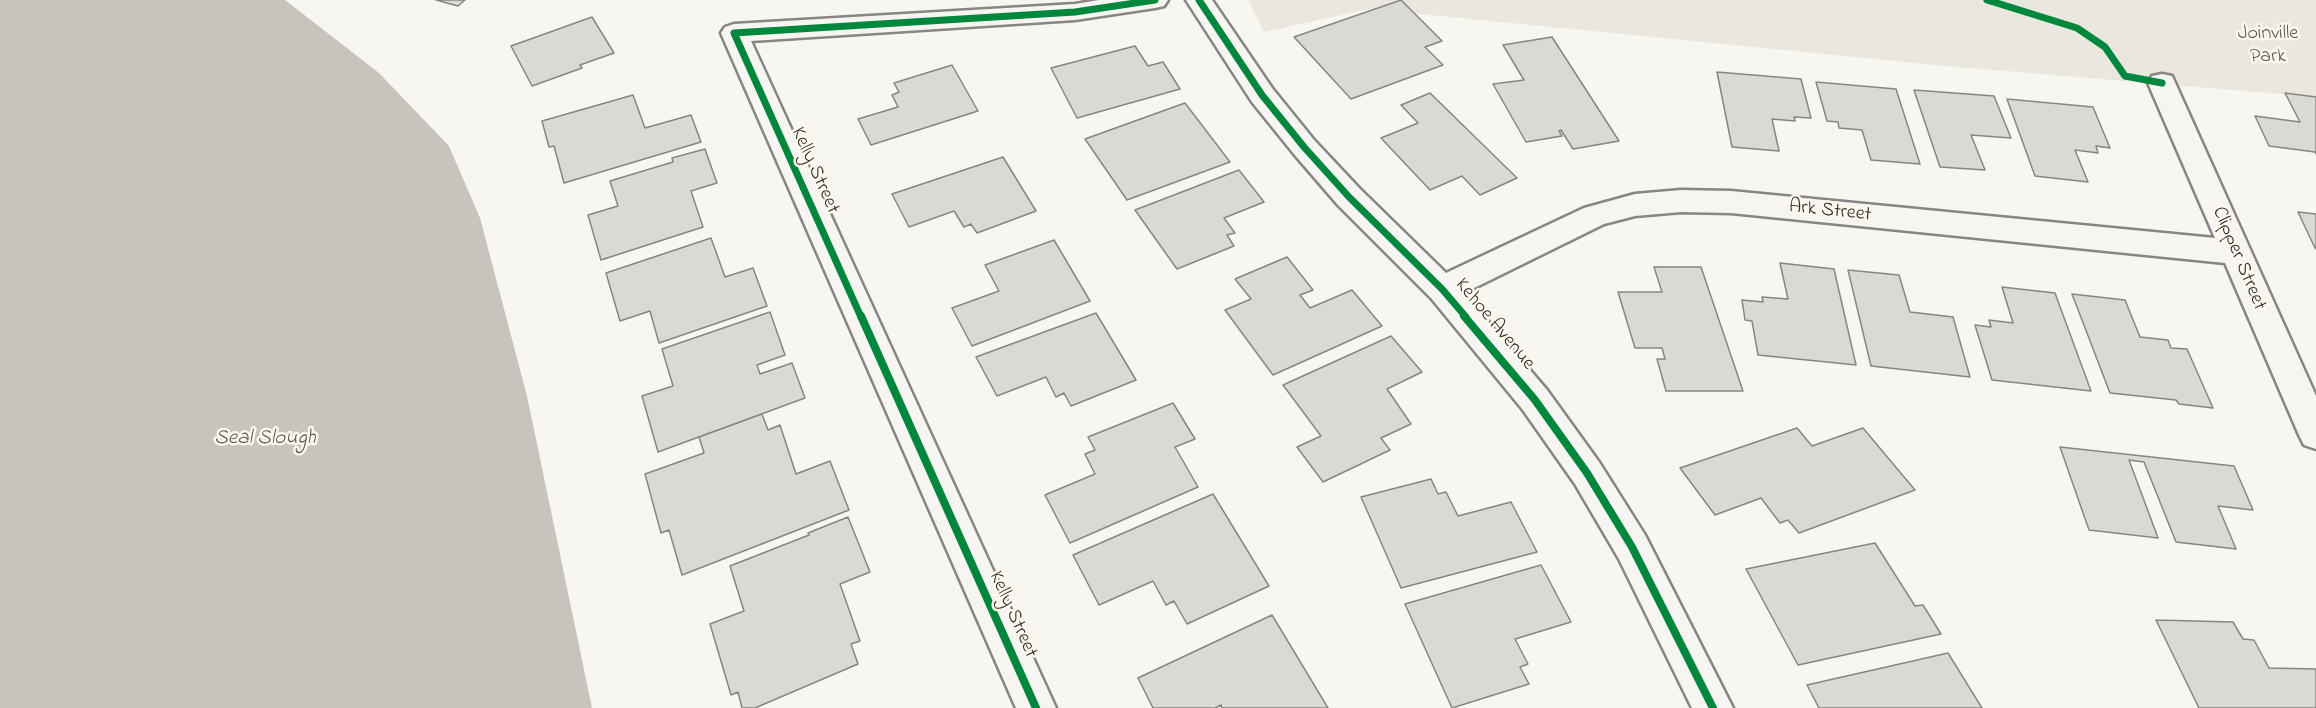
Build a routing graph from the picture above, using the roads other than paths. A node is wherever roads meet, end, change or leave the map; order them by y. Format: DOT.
graph roads {
  1 [pos="1155,0"];
  2 [pos="1200,0"];
  3 [pos="2162,83"];
  4 [pos="2235,252"];
  5 [pos="1442,289"];
  6 [pos="2316,435"];
  7 [pos="1036,708"];
  8 [pos="1713,708"];
  1 -- 7 [label="street, Kelly Street"];
  2 -- 5 [label="street, Kehoe Avenue"];
  3 -- 4 [label="street, Clipper Street"];
  4 -- 5 [label="street, Ark Street"];
  4 -- 6 [label="street, Clipper Street"];
  5 -- 8 [label="street, Kehoe Avenue"];
}
